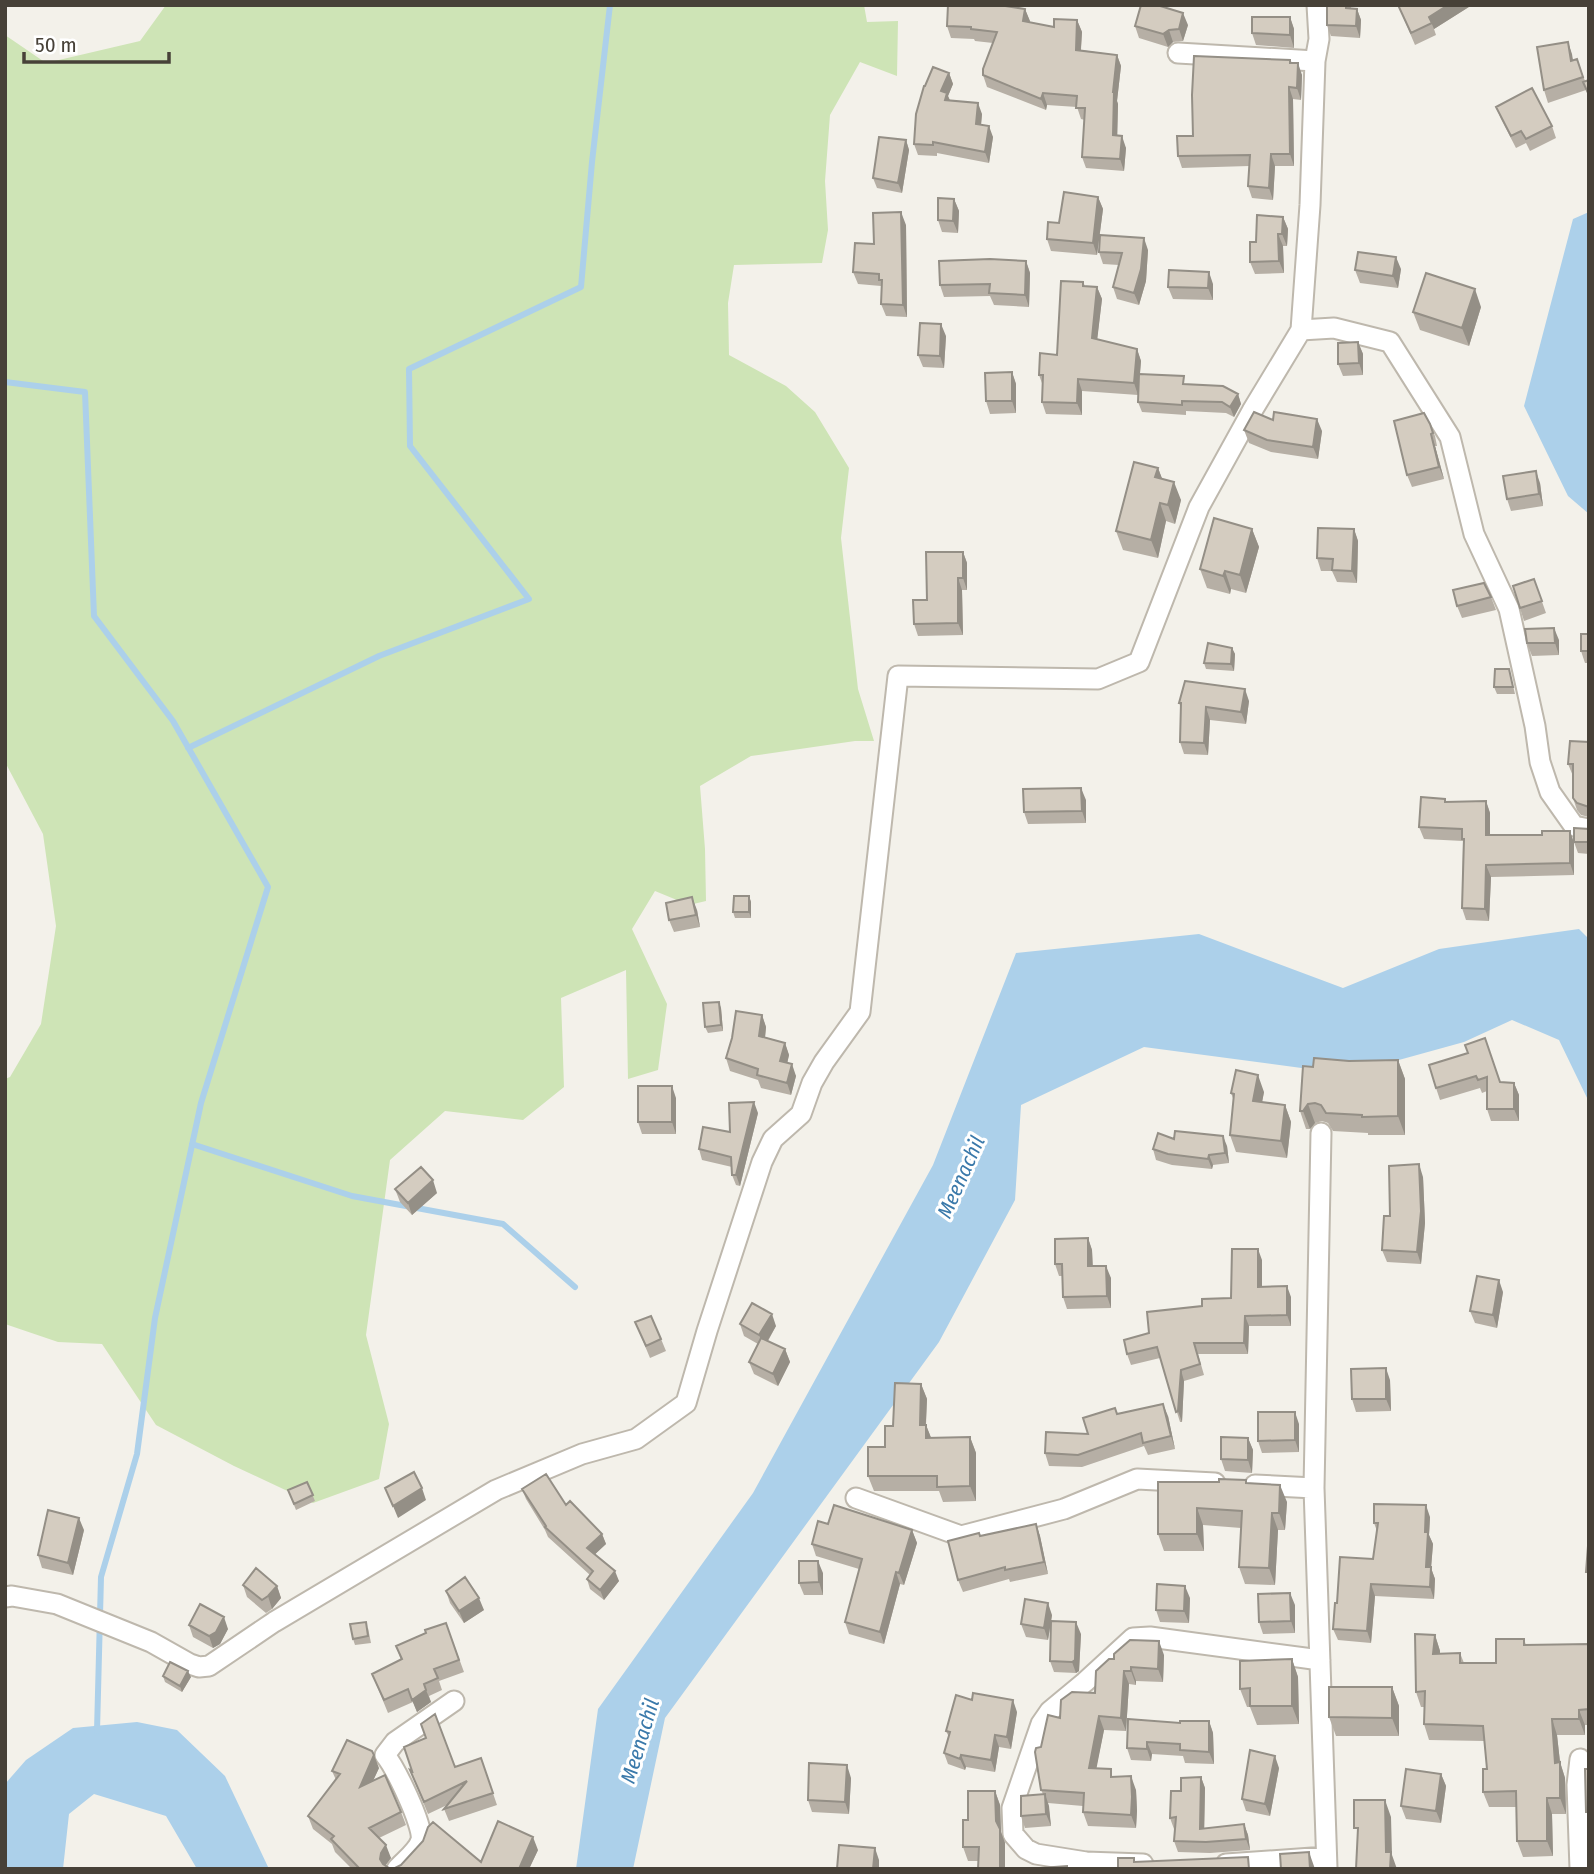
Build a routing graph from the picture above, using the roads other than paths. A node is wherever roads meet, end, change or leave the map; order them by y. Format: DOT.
graph roads {
  1 [pos="1317,5"];
  2 [pos="1178,53"];
  3 [pos="1315,61"];
  4 [pos="1301,330"];
  5 [pos="1589,828"];
  6 [pos="1321,1133"];
  7 [pos="1314,1488"];
  8 [pos="856,1498"];
  9 [pos="5,1597"];
  10 [pos="1320,1660"];
  11 [pos="454,1700"];
  12 [pos="1580,1759"];
  13 [pos="1326,1863"];
  14 [pos="1155,1864"];
  15 [pos="1210,1865"];
  16 [pos="397,1869"];
  17 [pos="1580,1869"];
  1 -- 3 [label="street"];
  2 -- 3 [label="street"];
  3 -- 4 [label="street"];
  4 -- 5 [label="street"];
  4 -- 9 [label="street"];
  6 -- 7 [label="street"];
  7 -- 8 [label="street"];
  7 -- 10 [label="street"];
  10 -- 13 [label="street"];
  10 -- 14 [label="street"];
  11 -- 16 [label="street"];
  12 -- 17 [label="street"];
  13 -- 15 [label="street"];
}
